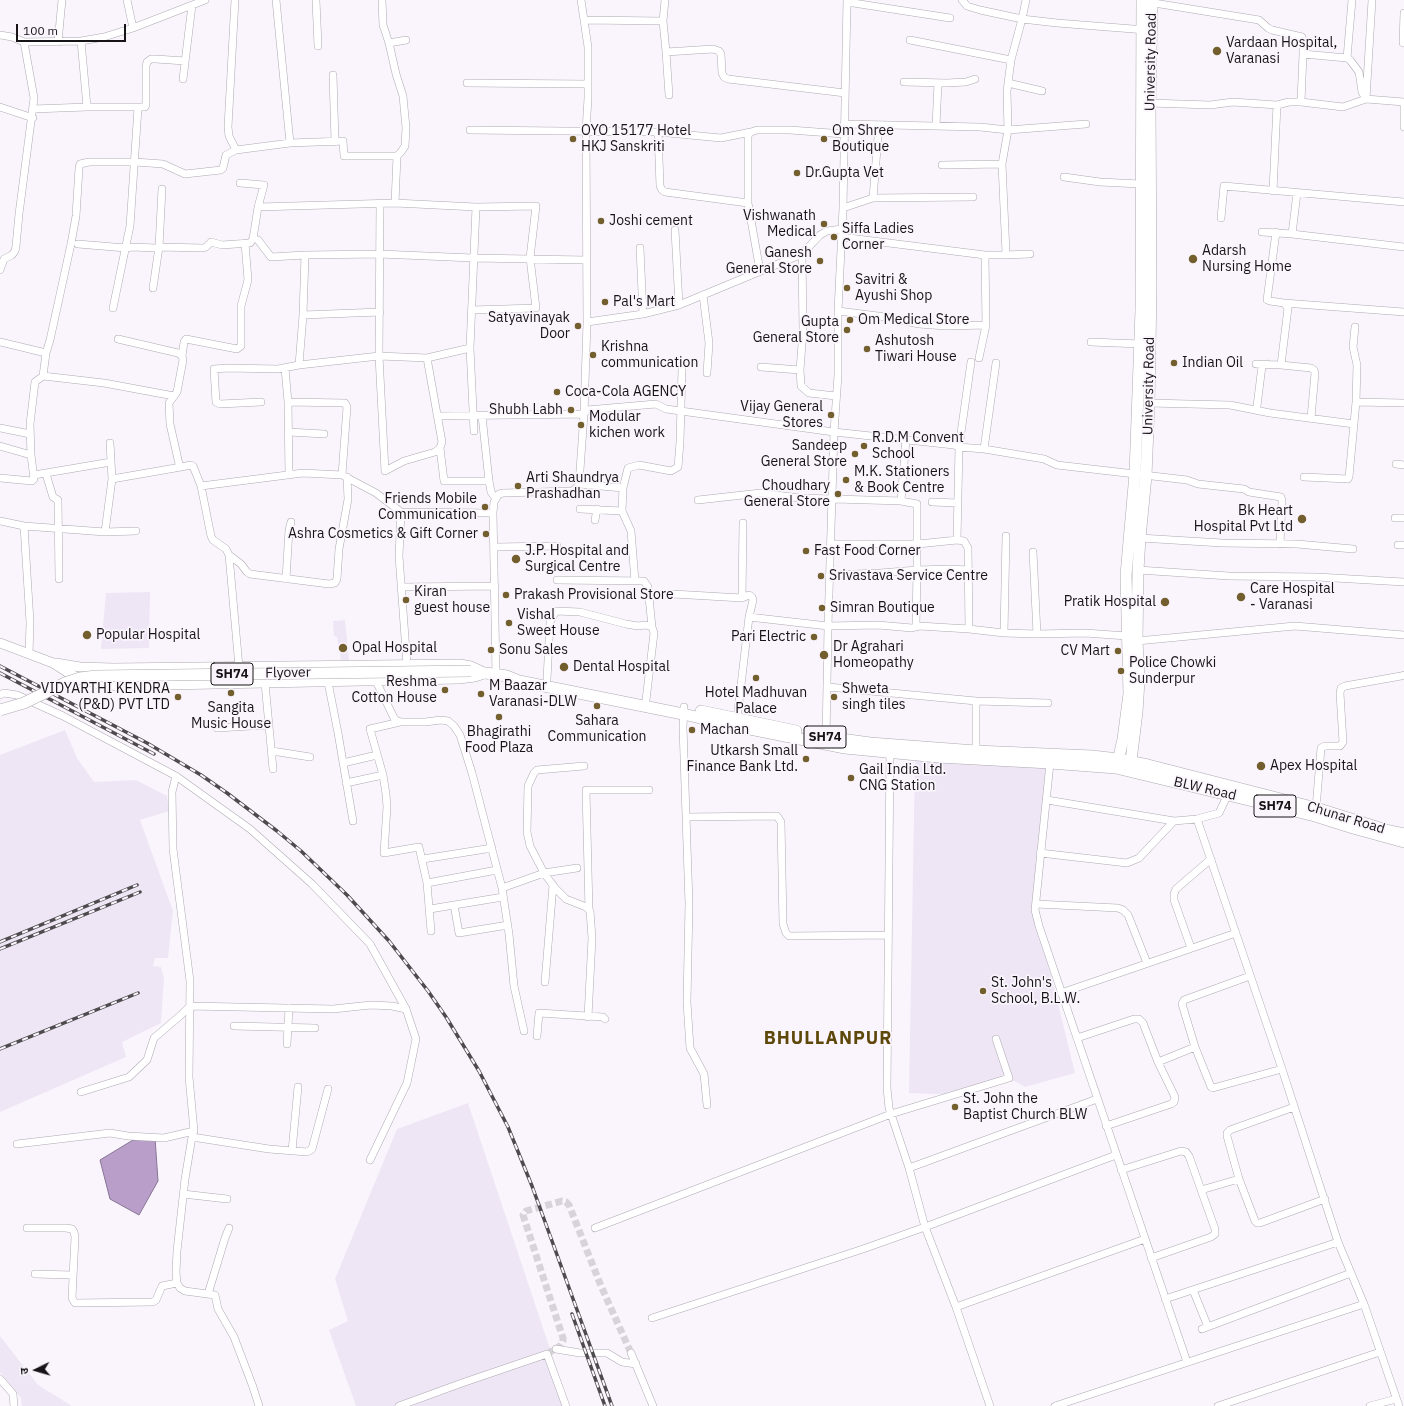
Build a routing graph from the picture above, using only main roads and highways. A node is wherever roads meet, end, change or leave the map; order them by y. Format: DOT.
graph roads {
  1 [pos="1147,1"];
  2 [pos="1147,30"];
  3 [pos="1140,475"];
  4 [pos="1132,638"];
  5 [pos="496,674"];
  6 [pos="0,710"];
  7 [pos="683,711"];
  8 [pos="827,741"];
  9 [pos="1128,741"];
  10 [pos="890,748"];
  11 [pos="1117,764"];
  12 [pos="1130,767"];
  13 [pos="1146,770"];
  14 [pos="1404,834"];
  15 [pos="1404,842"];
  1 -- 2 [label="main road, University Road"];
  2 -- 3 [label="main road"];
  2 -- 3 [label="main road, University Road"];
  3 -- 4 [label="main road, University Road"];
  3 -- 4 [label="main road"];
  4 -- 9 [label="main road, University Road"];
  5 -- 6 [label="main road, Flyover / SH74, bridge"];
  5 -- 7 [label="main road, SH74"];
  5 -- 7 [label="main road, SH74"];
  7 -- 8 [label="main road, SH74"];
  7 -- 8 [label="main road, SH74"];
  8 -- 10 [label="main road, SH74"];
  9 -- 11 [label="main road"];
  9 -- 12 [label="main road, University Road"];
  10 -- 11 [label="main road, SH74"];
  10 -- 11 [label="main road, SH74"];
  11 -- 12 [label="main road, SH74"];
  12 -- 13 [label="main road, SH74"];
  13 -- 14 [label="main road, Chunar Road / SH74"];
  13 -- 15 [label="main road, BLW Road / SH74"];
}
